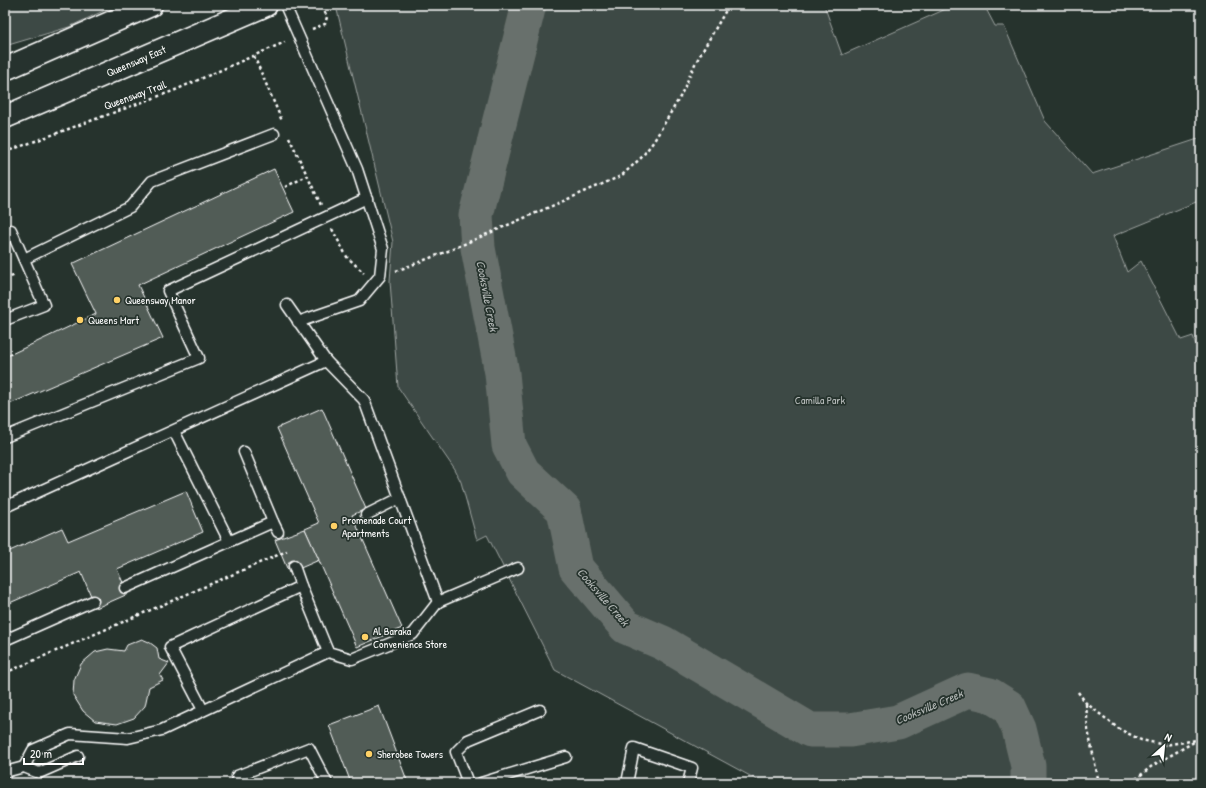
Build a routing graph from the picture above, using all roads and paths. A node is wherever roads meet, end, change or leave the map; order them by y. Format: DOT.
graph roads {
  1 [pos="151,5"];
  2 [pos="266,5"];
  3 [pos="285,5"];
  4 [pos="322,5"];
  5 [pos="729,5"];
  6 [pos="322,25"];
  7 [pos="270,49"];
  8 [pos="254,56"];
  9 [pos="5,69"];
  10 [pos="5,117"];
  11 [pos="284,126"];
  12 [pos="288,133"];
  13 [pos="274,134"];
  14 [pos="5,152"];
  15 [pos="307,176"];
  16 [pos="284,188"];
  17 [pos="367,198"];
  18 [pos="326,217"];
  19 [pos="11,230"];
  20 [pos="24,259"];
  21 [pos="377,280"];
  22 [pos="286,305"];
  23 [pos="5,320"];
  24 [pos="298,322"];
  25 [pos="326,361"];
  26 [pos="174,430"];
  27 [pos="5,437"];
  28 [pos="244,452"];
  29 [pos="400,498"];
  30 [pos="5,507"];
  31 [pos="366,515"];
  32 [pos="273,522"];
  33 [pos="278,532"];
  34 [pos="229,541"];
  35 [pos="287,551"];
  36 [pos="294,566"];
  37 [pos="518,568"];
  38 [pos="301,586"];
  39 [pos="125,588"];
  40 [pos="93,601"];
  41 [pos="438,602"];
  42 [pos="5,640"];
  43 [pos="328,652"];
  44 [pos="5,673"];
  45 [pos="1078,692"];
  46 [pos="1086,703"];
  47 [pos="203,710"];
  48 [pos="540,710"];
  49 [pos="1201,738"];
  50 [pos="1197,740"];
  51 [pos="78,756"];
  52 [pos="566,757"];
  53 [pos="24,767"];
  54 [pos="5,772"];
  55 [pos="240,783"];
  56 [pos="327,783"];
  57 [pos="468,783"];
  58 [pos="481,783"];
  59 [pos="627,783"];
  60 [pos="688,783"];
  61 [pos="1099,783"];
  62 [pos="1131,783"];
  1 -- 9 [label="main road"];
  2 -- 10 [label="main road, Queensway East"];
  3 -- 17 [label="lane"];
  4 -- 6 [label="path"];
  5 -- 21 [label="path"];
  7 -- 8 [label="path, Queensway Trail"];
  8 -- 11 [label="path"];
  8 -- 14 [label="path, Queensway Trail"];
  12 -- 15 [label="path"];
  13 -- 20 [label="lane"];
  15 -- 16 [label="path"];
  15 -- 18 [label="path"];
  17 -- 18 [label="lane"];
  17 -- 21 [label="lane"];
  18 -- 21 [label="path"];
  18 -- 27 [label="lane"];
  19 -- 20 [label="lane"];
  20 -- 23 [label="lane"];
  21 -- 24 [label="lane"];
  22 -- 24 [label="lane"];
  24 -- 25 [label="lane"];
  25 -- 26 [label="lane"];
  25 -- 29 [label="lane"];
  26 -- 30 [label="lane"];
  26 -- 34 [label="lane"];
  28 -- 32 [label="lane"];
  29 -- 31 [label="lane"];
  29 -- 41 [label="lane"];
  32 -- 33 [label="lane"];
  32 -- 34 [label="lane"];
  34 -- 39 [label="lane"];
  35 -- 44 [label="path"];
  36 -- 38 [label="lane"];
  37 -- 41 [label="lane"];
  38 -- 43 [label="lane"];
  38 -- 47 [label="lane"];
  40 -- 42 [label="lane"];
  41 -- 43 [label="lane"];
  43 -- 47 [label="lane"];
  45 -- 46 [label="path"];
  46 -- 50 [label="path"];
  46 -- 61 [label="path"];
  47 -- 53 [label="lane"];
  48 -- 57 [label="lane"];
  49 -- 50 [label="path"];
  50 -- 62 [label="path"];
  51 -- 53 [label="lane"];
  52 -- 58 [label="lane"];
  53 -- 54 [label="lane"];
  55 -- 56 [label="lane"];
  59 -- 60 [label="lane"];
}
